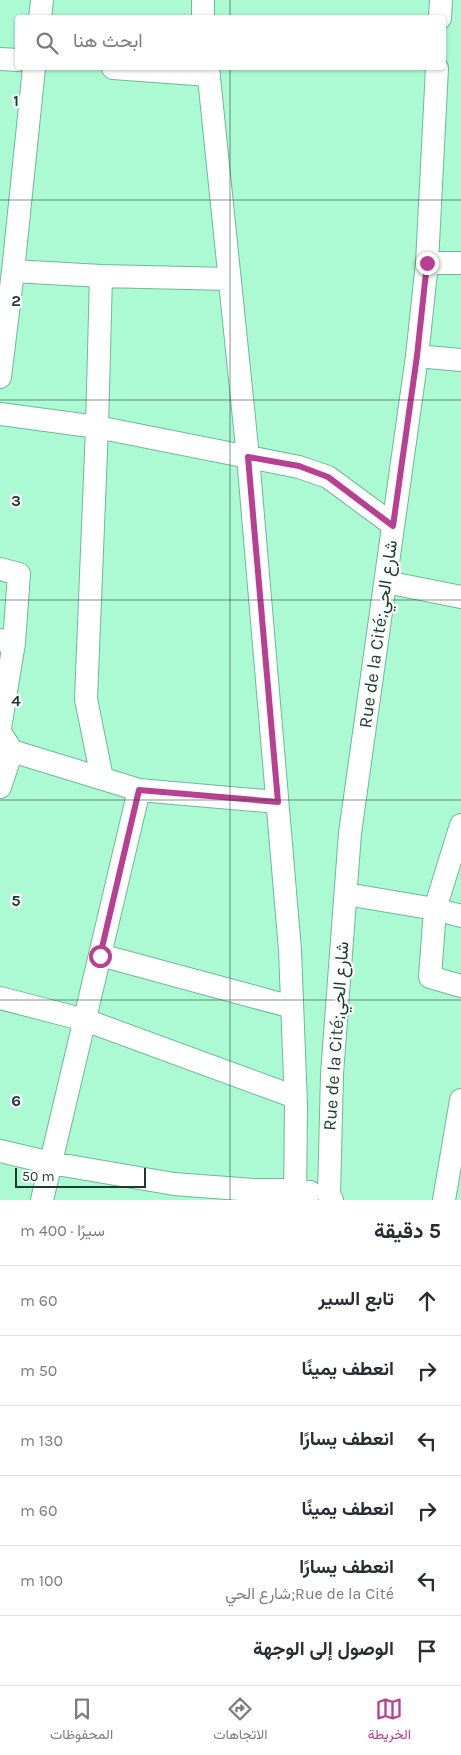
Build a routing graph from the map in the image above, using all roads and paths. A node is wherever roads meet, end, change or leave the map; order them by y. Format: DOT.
graph roads {
  1 [pos="42,0"];
  2 [pos="203,0"];
  3 [pos="441,0"];
  4 [pos="40,15"];
  5 [pos="203,15"];
  6 [pos="440,15"];
  7 [pos="0,59"];
  8 [pos="15,60"];
  9 [pos="34,70"];
  10 [pos="176,70"];
  11 [pos="437,70"];
  12 [pos="208,71"];
  13 [pos="427,263"];
  14 [pos="461,263"];
  15 [pos="14,271"];
  16 [pos="101,276"];
  17 [pos="230,279"];
  18 [pos="417,356"];
  19 [pos="461,360"];
  20 [pos="0,377"];
  21 [pos="0,414"];
  22 [pos="97,427"];
  23 [pos="248,457"];
  24 [pos="393,526"];
  25 [pos="0,570"];
  26 [pos="386,582"];
  27 [pos="461,597"];
  28 [pos="7,642"];
  29 [pos="0,728"];
  30 [pos="0,732"];
  31 [pos="12,751"];
  32 [pos="102,778"];
  33 [pos="0,787"];
  34 [pos="139,790"];
  35 [pos="278,802"];
  36 [pos="461,825"];
  37 [pos="346,894"];
  38 [pos="435,909"];
  39 [pos="461,916"];
  40 [pos="100,956"];
  41 [pos="461,986"];
  42 [pos="0,998"];
  43 [pos="292,1007"];
  44 [pos="85,1020"];
  45 [pos="296,1097"];
  46 [pos="461,1100"];
  47 [pos="0,1151"];
  48 [pos="51,1163"];
  49 [pos="173,1192"];
  50 [pos="296,1195"];
  51 [pos="336,1198"];
  52 [pos="42,1200"];
  53 [pos="444,1200"];
  1 -- 4 [label="street"];
  2 -- 5 [label="street"];
  3 -- 6 [label="street"];
  7 -- 8 [label="street"];
  9 -- 15 [label="street"];
  10 -- 12 [label="street"];
  11 -- 13 [label="street, Rue de la Cité;شارع الحي"];
  12 -- 17 [label="street"];
  13 -- 14 [label="street"];
  13 -- 18 [label="street, Rue de la Cité;شارع الحي"];
  15 -- 16 [label="street"];
  15 -- 20 [label="street"];
  16 -- 17 [label="street"];
  16 -- 22 [label="street"];
  17 -- 23 [label="street"];
  18 -- 19 [label="street"];
  18 -- 24 [label="street, Rue de la Cité;شارع الحي"];
  21 -- 22 [label="street"];
  22 -- 23 [label="street"];
  22 -- 32 [label="street"];
  23 -- 24 [label="street"];
  23 -- 35 [label="street"];
  24 -- 26 [label="street, Rue de la Cité;شارع الحي"];
  25 -- 28 [label="street"];
  26 -- 27 [label="street"];
  26 -- 37 [label="street, Rue de la Cité;شارع الحي"];
  28 -- 29 [label="street"];
  30 -- 31 [label="street"];
  31 -- 32 [label="street"];
  31 -- 33 [label="street"];
  32 -- 34 [label="street"];
  34 -- 35 [label="street"];
  34 -- 40 [label="street"];
  35 -- 43 [label="street"];
  36 -- 38 [label="street"];
  37 -- 38 [label="street"];
  37 -- 51 [label="street, Rue de la Cité;شارع الحي"];
  38 -- 39 [label="street"];
  38 -- 41 [label="street"];
  40 -- 43 [label="street"];
  40 -- 44 [label="street"];
  42 -- 44 [label="street"];
  43 -- 45 [label="street"];
  44 -- 45 [label="street"];
  44 -- 48 [label="street"];
  45 -- 50 [label="street"];
  46 -- 53 [label="street"];
  47 -- 48 [label="street"];
  48 -- 49 [label="street"];
  48 -- 52 [label="street"];
  49 -- 50 [label="street"];
  50 -- 51 [label="street"];
}
